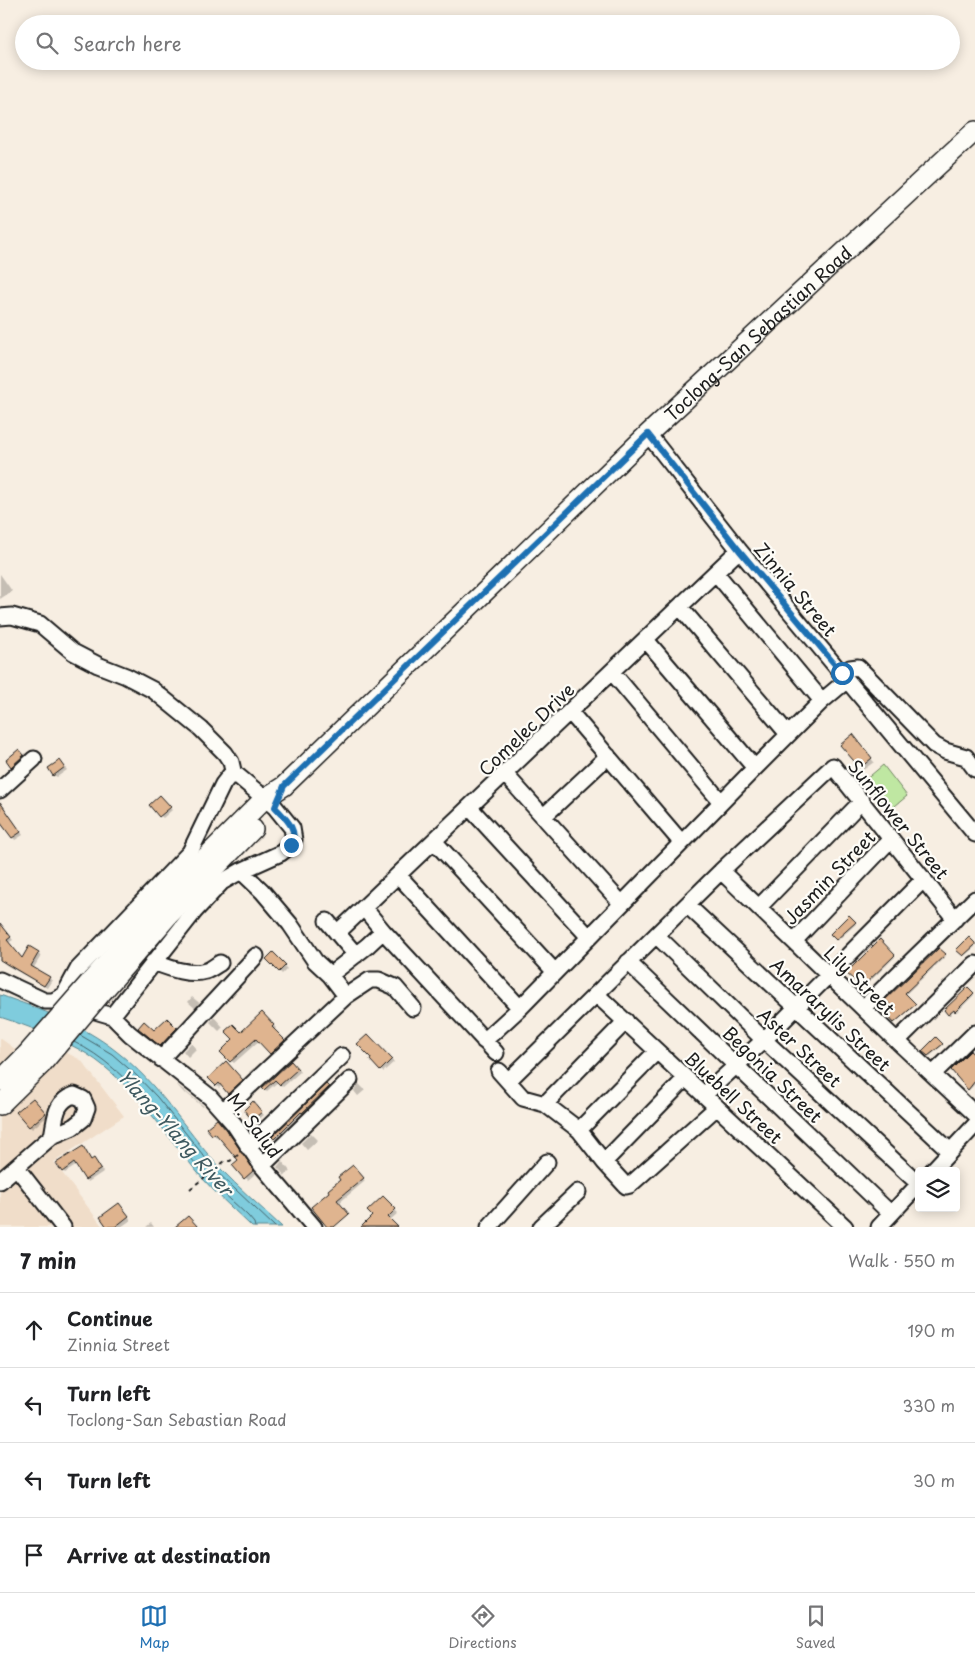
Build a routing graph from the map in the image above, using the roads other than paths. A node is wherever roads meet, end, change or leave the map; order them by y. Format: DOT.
graph roads {
  1 [pos="975,131"];
  2 [pos="648,434"];
  3 [pos="739,550"];
  4 [pos="716,573"];
  5 [pos="680,607"];
  6 [pos="0,617"];
  7 [pos="646,640"];
  8 [pos="612,672"];
  9 [pos="844,676"];
  10 [pos="822,701"];
  11 [pos="570,712"];
  12 [pos="788,734"];
  13 [pos="608,756"];
  14 [pos="34,758"];
  15 [pos="754,768"];
  16 [pos="975,769"];
  17 [pos="505,774"];
  18 [pos="234,775"];
  19 [pos="0,790"];
  20 [pos="862,801"];
  21 [pos="270,802"];
  22 [pos="721,802"];
  23 [pos="470,808"];
  24 [pos="544,817"];
  25 [pos="975,834"];
  26 [pos="892,839"];
  27 [pos="434,841"];
  28 [pos="681,842"];
  29 [pos="722,870"];
  30 [pos="241,871"];
  31 [pos="398,875"];
  32 [pos="924,879"];
  33 [pos="975,899"];
  34 [pos="621,903"];
  35 [pos="687,905"];
  36 [pos="759,907"];
  37 [pos="364,908"];
  38 [pos="955,918"];
  39 [pos="326,921"];
  40 [pos="383,931"];
  41 [pos="337,933"];
  42 [pos="656,935"];
  43 [pos="589,937"];
  44 [pos="794,941"];
  45 [pos="356,955"];
  46 [pos="256,956"];
  47 [pos="153,962"];
  48 [pos="628,962"];
  49 [pos="220,963"];
  50 [pos="975,964"];
  51 [pos="554,972"];
  52 [pos="330,975"];
  53 [pos="828,975"];
  54 [pos="0,980"];
  55 [pos="596,994"];
  56 [pos="64,995"];
  57 [pos="346,996"];
  58 [pos="796,1007"];
  59 [pos="413,1008"];
  60 [pos="520,1008"];
  61 [pos="863,1008"];
  62 [pos="112,1016"];
  63 [pos="626,1022"];
  64 [pos="975,1033"];
  65 [pos="764,1040"];
  66 [pos="484,1041"];
  67 [pos="897,1041"];
  68 [pos="657,1051"];
  69 [pos="496,1053"];
  70 [pos="342,1056"];
  71 [pos="161,1059"];
  72 [pos="34,1060"];
  73 [pos="737,1065"];
  74 [pos="933,1074"];
  75 [pos="686,1078"];
  76 [pos="350,1080"];
  77 [pos="0,1081"];
  78 [pos="704,1095"];
  79 [pos="545,1104"];
  80 [pos="0,1105"];
  81 [pos="717,1107"];
  82 [pos="223,1111"];
  83 [pos="975,1113"];
  84 [pos="975,1125"];
  85 [pos="579,1130"];
  86 [pos="52,1136"];
  87 [pos="246,1149"];
  88 [pos="950,1151"];
  89 [pos="547,1162"];
  90 [pos="604,1162"];
  91 [pos="262,1166"];
  92 [pos="936,1167"];
  93 [pos="17,1168"];
  94 [pos="915,1180"];
  95 [pos="0,1181"];
  96 [pos="915,1188"];
  97 [pos="578,1192"];
  98 [pos="891,1214"];
  99 [pos="64,1227"];
  100 [pos="314,1227"];
  101 [pos="489,1227"];
  102 [pos="541,1227"];
  103 [pos="845,1227"];
  104 [pos="879,1227"];
  1 -- 2 [label="main road, Toclong-San Sebastian Road"];
  2 -- 3 [label="street, Zinnia Street"];
  2 -- 21 [label="main road, Toclong-San Sebastian Road"];
  3 -- 4 [label="street, Comelec Drive"];
  3 -- 9 [label="street, Zinnia Street"];
  4 -- 5 [label="street, Comelec Drive"];
  4 -- 10 [label="street"];
  5 -- 7 [label="street, Comelec Drive"];
  5 -- 12 [label="street"];
  6 -- 18 [label="street"];
  7 -- 8 [label="street, Comelec Drive"];
  7 -- 15 [label="street"];
  8 -- 11 [label="street, Comelec Drive"];
  8 -- 22 [label="street"];
  9 -- 10 [label="street"];
  9 -- 16 [label="street"];
  9 -- 25 [label="street, Zinnia Street"];
  10 -- 12 [label="street"];
  11 -- 13 [label="street"];
  11 -- 17 [label="street, Comelec Drive"];
  12 -- 15 [label="street"];
  13 -- 24 [label="street"];
  13 -- 28 [label="street"];
  14 -- 19 [label="street"];
  15 -- 22 [label="street"];
  17 -- 23 [label="street, Comelec Drive"];
  17 -- 24 [label="street"];
  18 -- 21 [label="street"];
  18 -- 56 [label="street"];
  20 -- 26 [label="street, Sunflower Street"];
  20 -- 29 [label="street, Sunflower Street"];
  20 -- 36 [label="street"];
  21 -- 30 [label="street"];
  21 -- 72 [label="main road, bridge"];
  22 -- 28 [label="street"];
  23 -- 27 [label="street, Comelec Drive"];
  23 -- 43 [label="street"];
  24 -- 34 [label="street"];
  26 -- 32 [label="street, Sunflower Street"];
  26 -- 44 [label="street, Jasmin Street"];
  27 -- 31 [label="street, Comelec Drive"];
  27 -- 51 [label="street"];
  28 -- 34 [label="street"];
  29 -- 35 [label="street"];
  29 -- 36 [label="street, Lily Street"];
  30 -- 47 [label="street"];
  30 -- 52 [label="street"];
  31 -- 37 [label="street, Comelec Drive"];
  31 -- 60 [label="street"];
  32 -- 38 [label="street, Sunflower Street"];
  32 -- 53 [label="street"];
  33 -- 38 [label="street"];
  34 -- 43 [label="street"];
  35 -- 42 [label="street"];
  35 -- 58 [label="street, Amararylis Street"];
  36 -- 44 [label="street, Lily Street"];
  37 -- 40 [label="street"];
  37 -- 41 [label="street, Comelec Drive"];
  38 -- 61 [label="street"];
  39 -- 41 [label="street"];
  40 -- 45 [label="street"];
  40 -- 66 [label="street"];
  41 -- 45 [label="street"];
  42 -- 48 [label="street"];
  42 -- 65 [label="street, Aster Street"];
  43 -- 51 [label="street"];
  44 -- 53 [label="street, Lily Street"];
  45 -- 52 [label="street"];
  46 -- 71 [label="street"];
  47 -- 49 [label="street"];
  47 -- 62 [label="street"];
  48 -- 55 [label="street"];
  48 -- 73 [label="street, Begonia Street"];
  50 -- 67 [label="street"];
  51 -- 60 [label="street"];
  52 -- 57 [label="street"];
  53 -- 58 [label="street"];
  53 -- 61 [label="street, Lily Street"];
  54 -- 56 [label="street"];
  55 -- 63 [label="street, Bluebell Street"];
  55 -- 79 [label="street"];
  56 -- 62 [label="street"];
  57 -- 59 [label="street"];
  57 -- 82 [label="street"];
  58 -- 65 [label="street"];
  58 -- 88 [label="street, Amararylis Street"];
  60 -- 66 [label="street"];
  61 -- 67 [label="street, Lily Street"];
  62 -- 71 [label="street, M. Salud"];
  63 -- 68 [label="street, Bluebell Street"];
  63 -- 79 [label="street"];
  64 -- 74 [label="street"];
  65 -- 73 [label="street"];
  65 -- 94 [label="street, Aster Street"];
  66 -- 69 [label="street"];
  67 -- 74 [label="street, Lily Street"];
  68 -- 75 [label="street, Bluebell Street"];
  68 -- 85 [label="street"];
  70 -- 87 [label="street"];
  71 -- 82 [label="street, M. Salud"];
  72 -- 77 [label="main road"];
  72 -- 80 [label="main road"];
  73 -- 78 [label="street"];
  73 -- 98 [label="street, Begonia Street"];
  74 -- 83 [label="street, Lily Street"];
  75 -- 78 [label="street, Bluebell Street"];
  75 -- 90 [label="street"];
  76 -- 91 [label="street"];
  78 -- 81 [label="street, Bluebell Street"];
  79 -- 85 [label="street"];
  81 -- 90 [label="street"];
  81 -- 103 [label="street, Bluebell Street"];
  82 -- 87 [label="street, M. Salud"];
  84 -- 88 [label="street"];
  85 -- 90 [label="street"];
  86 -- 93 [label="street"];
  87 -- 91 [label="street, M. Salud"];
  88 -- 92 [label="street"];
  89 -- 101 [label="street"];
  91 -- 100 [label="street, M. Salud"];
  93 -- 95 [label="street"];
  93 -- 99 [label="street"];
  96 -- 98 [label="street"];
  97 -- 102 [label="street"];
  98 -- 104 [label="street"];
}
